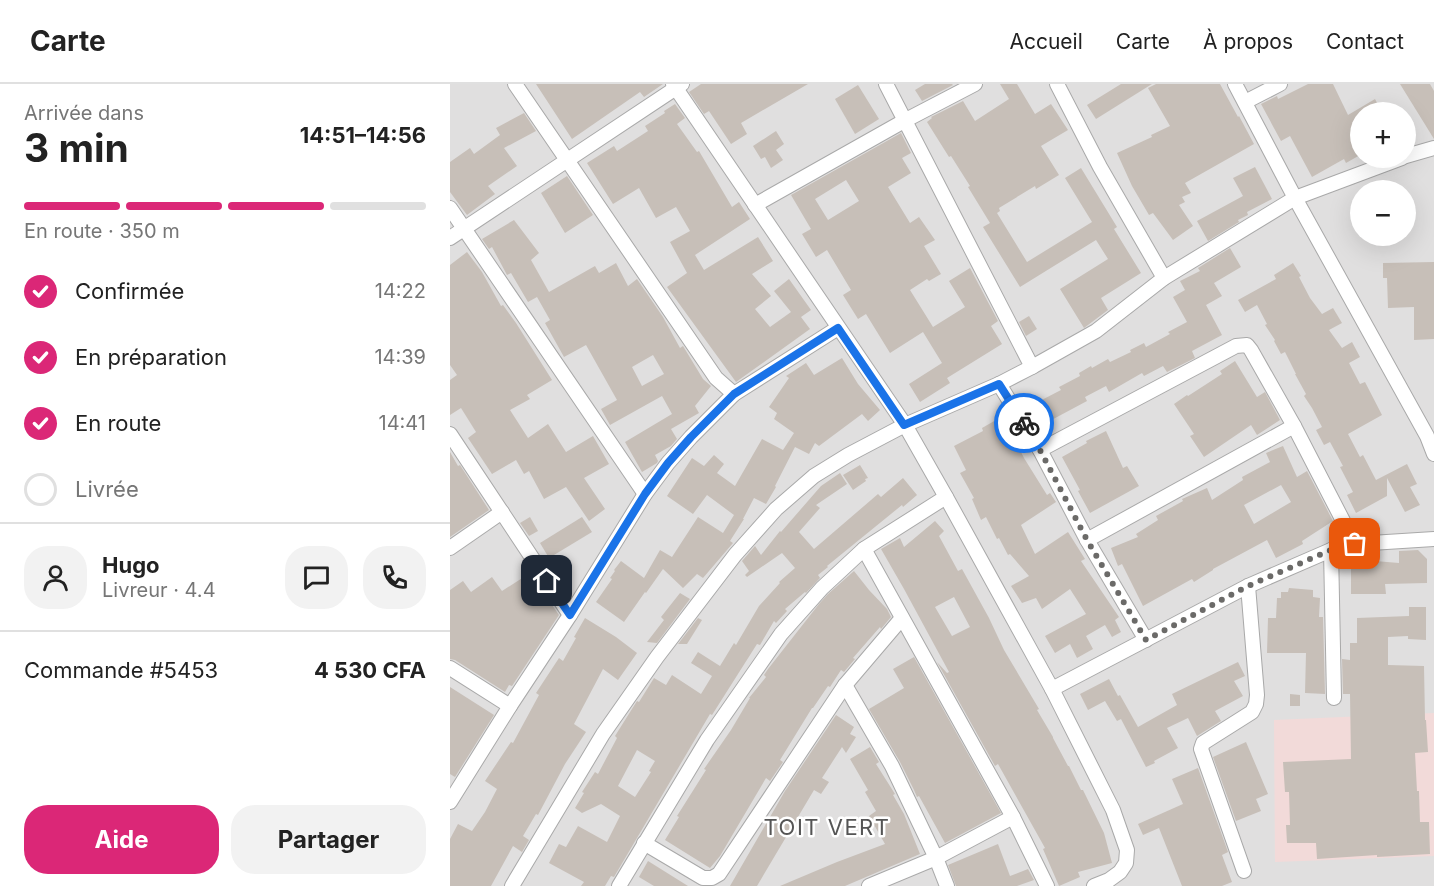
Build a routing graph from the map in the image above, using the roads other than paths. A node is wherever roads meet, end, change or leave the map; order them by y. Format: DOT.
graph roads {
  1 [pos="515,84"];
  2 [pos="886,84"];
  3 [pos="975,84"];
  4 [pos="1057,84"];
  5 [pos="1235,84"];
  6 [pos="1280,84"];
  7 [pos="677,85"];
  8 [pos="1245,102"];
  9 [pos="904,121"];
  10 [pos="1434,148"];
  11 [pos="1416,153"];
  12 [pos="567,160"];
  13 [pos="1374,168"];
  14 [pos="1294,198"];
  15 [pos="755,205"];
  16 [pos="450,208"];
  17 [pos="464,228"];
  18 [pos="450,238"];
  19 [pos="1164,278"];
  20 [pos="838,328"];
  21 [pos="1032,367"];
  22 [pos="999,384"];
  23 [pos="734,394"];
  24 [pos="904,425"];
  25 [pos="1294,426"];
  26 [pos="450,434"];
  27 [pos="1040,450"];
  28 [pos="1434,454"];
  29 [pos="645,494"];
  30 [pos="946,497"];
  31 [pos="502,512"];
  32 [pos="1434,539"];
  33 [pos="1087,540"];
  34 [pos="1355,544"];
  35 [pos="450,548"];
  36 [pos="864,549"];
  37 [pos="1331,550"];
  38 [pos="1248,586"];
  39 [pos="570,615"];
  40 [pos="902,618"];
  41 [pos="1146,640"];
  42 [pos="450,668"];
  43 [pos="844,685"];
  44 [pos="1052,689"];
  45 [pos="1334,698"];
  46 [pos="510,706"];
  47 [pos="450,801"];
  48 [pos="1013,817"];
  49 [pos="644,843"];
  50 [pos="936,858"];
  51 [pos="1244,871"];
  52 [pos="512,886"];
  53 [pos="619,886"];
  54 [pos="868,886"];
  55 [pos="947,886"];
  56 [pos="1047,886"];
  57 [pos="1094,886"];
  1 -- 12 [label="street"];
  2 -- 9 [label="street"];
  3 -- 9 [label="street"];
  4 -- 19 [label="street"];
  5 -- 8 [label="street"];
  6 -- 8 [label="street"];
  7 -- 12 [label="street"];
  7 -- 15 [label="street"];
  8 -- 14 [label="street"];
  9 -- 15 [label="street"];
  9 -- 21 [label="street"];
  10 -- 11 [label="street"];
  12 -- 17 [label="street"];
  12 -- 23 [label="street"];
  13 -- 14 [label="street"];
  14 -- 19 [label="street"];
  14 -- 28 [label="street"];
  15 -- 20 [label="street"];
  16 -- 17 [label="street"];
  17 -- 18 [label="street"];
  17 -- 29 [label="street"];
  19 -- 21 [label="street"];
  20 -- 23 [label="street"];
  20 -- 24 [label="street"];
  21 -- 22 [label="street"];
  22 -- 24 [label="street"];
  22 -- 27 [label="street"];
  23 -- 29 [label="street"];
  24 -- 30 [label="street"];
  24 -- 52 [label="street"];
  25 -- 27 [label="street"];
  25 -- 33 [label="street"];
  25 -- 34 [label="street"];
  26 -- 31 [label="street"];
  27 -- 33 [label="street"];
  29 -- 39 [label="street"];
  30 -- 36 [label="street"];
  30 -- 44 [label="street"];
  31 -- 35 [label="street"];
  31 -- 39 [label="street"];
  32 -- 34 [label="street"];
  33 -- 41 [label="street"];
  34 -- 37 [label="street"];
  36 -- 40 [label="street"];
  36 -- 49 [label="street"];
  37 -- 38 [label="street"];
  37 -- 45 [label="street"];
  38 -- 41 [label="street"];
  38 -- 51 [label="street"];
  39 -- 46 [label="street"];
  40 -- 43 [label="street"];
  40 -- 48 [label="street"];
  41 -- 44 [label="street"];
  42 -- 46 [label="street"];
  43 -- 49 [label="street"];
  43 -- 50 [label="street"];
  44 -- 57 [label="street"];
  46 -- 47 [label="street"];
  48 -- 50 [label="street"];
  48 -- 56 [label="street"];
  49 -- 53 [label="street"];
  50 -- 54 [label="street"];
  50 -- 55 [label="street"];
}
